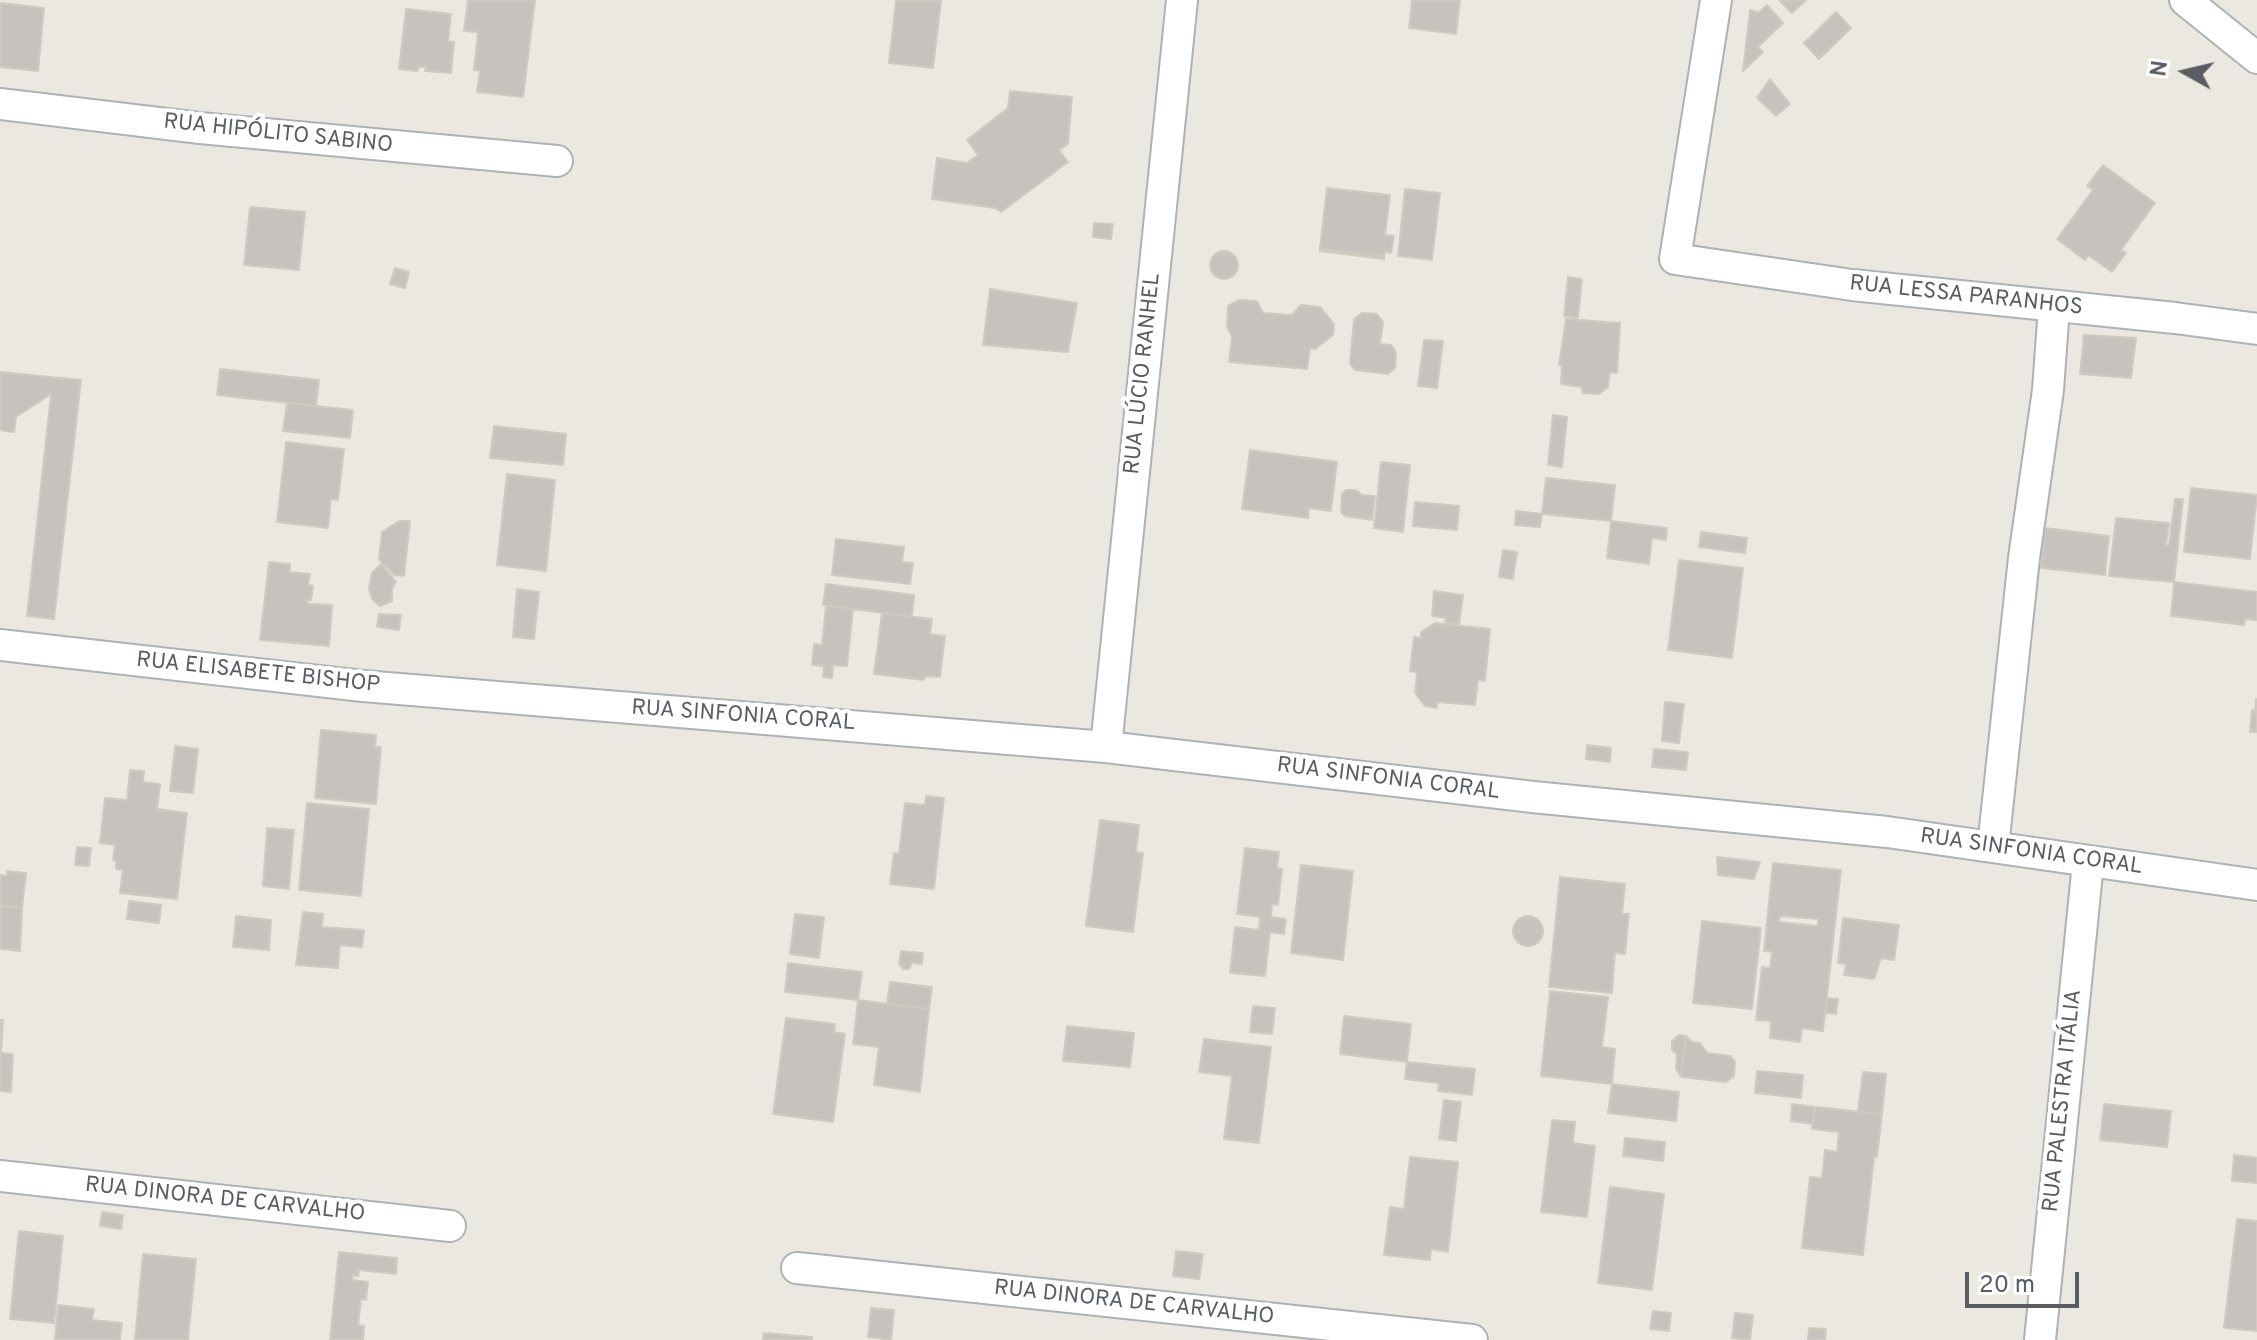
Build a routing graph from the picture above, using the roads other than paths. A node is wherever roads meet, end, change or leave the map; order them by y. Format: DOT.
graph roads {
  1 [pos="1182,0"];
  2 [pos="1716,0"];
  3 [pos="2185,0"];
  4 [pos="2257,58"];
  5 [pos="0,104"];
  6 [pos="557,161"];
  7 [pos="2054,307"];
  8 [pos="2257,329"];
  9 [pos="0,645"];
  10 [pos="516,697"];
  11 [pos="1106,747"];
  12 [pos="1993,847"];
  13 [pos="2088,863"];
  14 [pos="2257,885"];
  15 [pos="0,1176"];
  16 [pos="450,1226"];
  17 [pos="797,1268"];
  18 [pos="1472,1340"];
  19 [pos="2040,1340"];
  1 -- 11 [label="street, RUA LÚCIO RANHEL"];
  2 -- 7 [label="street, RUA LESSA PARANHOS"];
  3 -- 4 [label="street"];
  5 -- 6 [label="street, RUA HIPÓLITO SABINO"];
  7 -- 8 [label="street, RUA LESSA PARANHOS"];
  7 -- 12 [label="street"];
  9 -- 10 [label="street, RUA ELISABETE BISHOP"];
  10 -- 11 [label="street, RUA SINFONIA CORAL"];
  11 -- 12 [label="street, RUA SINFONIA CORAL"];
  12 -- 13 [label="street, RUA SINFONIA CORAL"];
  13 -- 14 [label="street, RUA SINFONIA CORAL"];
  13 -- 19 [label="street, RUA PALESTRA ITÁLIA"];
  15 -- 16 [label="street, RUA DINORA DE CARVALHO"];
  17 -- 18 [label="street, RUA DINORA DE CARVALHO"];
}
